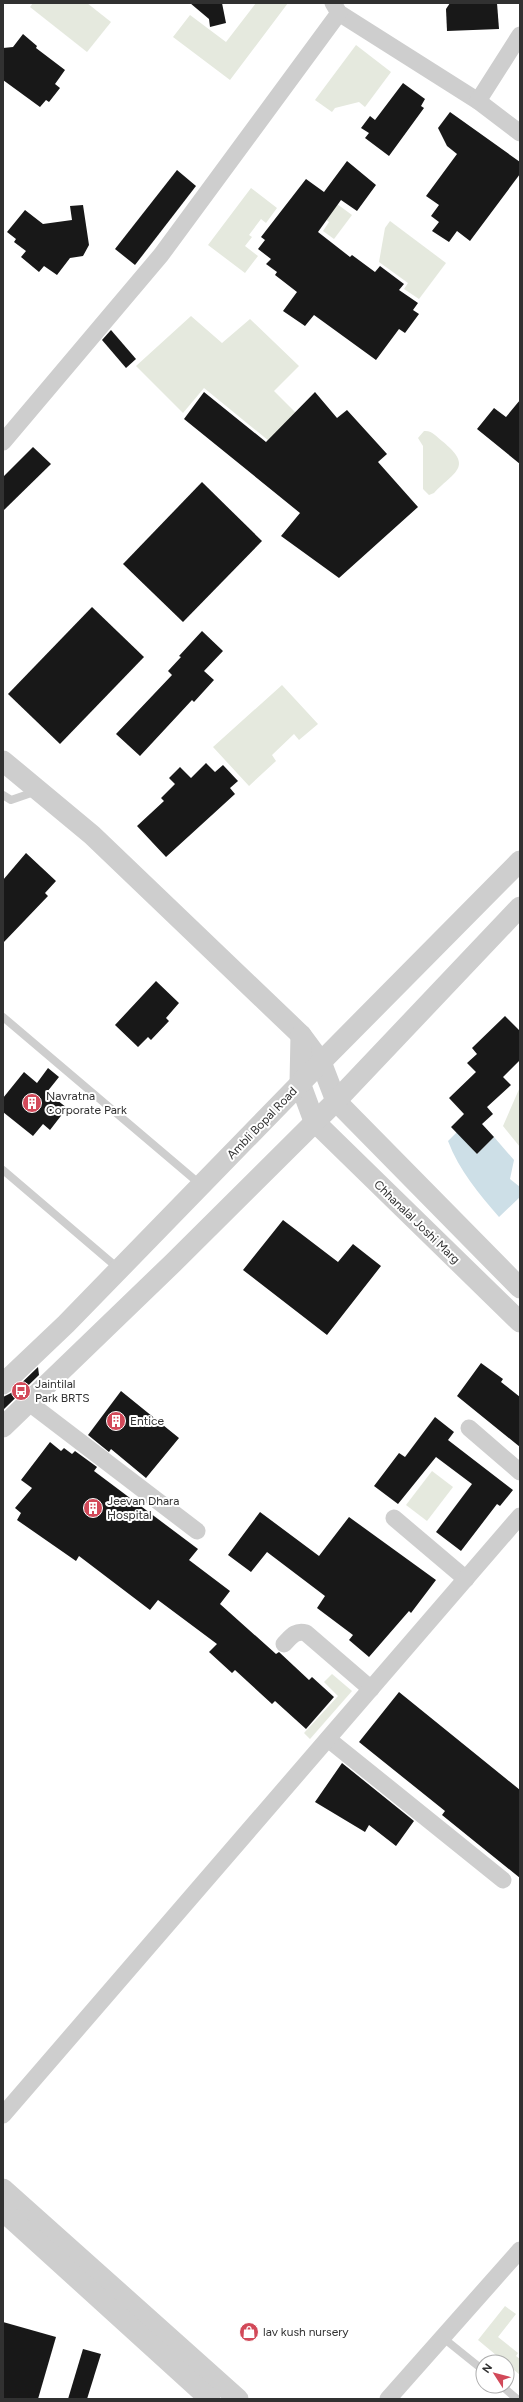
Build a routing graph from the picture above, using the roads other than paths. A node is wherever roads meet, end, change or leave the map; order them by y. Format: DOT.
graph roads {
  1 [pos="336,8"];
  2 [pos="520,35"];
  3 [pos="478,101"];
  4 [pos="520,132"];
  5 [pos="3,442"];
  6 [pos="3,761"];
  7 [pos="40,790"];
  8 [pos="3,795"];
  9 [pos="520,861"];
  10 [pos="520,907"];
  11 [pos="3,1018"];
  12 [pos="301,1035"];
  13 [pos="320,1062"];
  14 [pos="300,1083"];
  15 [pos="336,1101"];
  16 [pos="314,1121"];
  17 [pos="3,1170"];
  18 [pos="201,1185"];
  19 [pos="120,1270"];
  20 [pos="520,1288"];
  21 [pos="520,1322"];
  22 [pos="3,1384"];
  23 [pos="28,1402"];
  24 [pos="3,1427"];
  25 [pos="469,1428"];
  26 [pos="520,1472"];
  27 [pos="520,1516"];
  28 [pos="394,1518"];
  29 [pos="197,1530"];
  30 [pos="466,1579"];
  31 [pos="284,1644"];
  32 [pos="371,1689"];
  33 [pos="328,1739"];
  34 [pos="503,1880"];
  35 [pos="3,2115"];
  36 [pos="3,2189"];
  37 [pos="3,2211"];
  38 [pos="520,2250"];
  39 [pos="442,2337"];
  40 [pos="475,2364"];
  41 [pos="210,2399"];
  42 [pos="238,2399"];
  43 [pos="388,2399"];
  1 -- 3 [label="street"];
  1 -- 5 [label="street"];
  2 -- 3 [label="street"];
  3 -- 4 [label="street"];
  6 -- 7 [label="street"];
  7 -- 8 [label="lane"];
  7 -- 12 [label="street"];
  9 -- 13 [label="street, Ambli Bopal Road"];
  10 -- 15 [label="street"];
  11 -- 18 [label="lane"];
  12 -- 13 [label="street"];
  12 -- 14 [label="street"];
  13 -- 14 [label="street, Ambli Bopal Road"];
  13 -- 15 [label="street"];
  14 -- 16 [label="street"];
  14 -- 18 [label="street, Ambli Bopal Road"];
  15 -- 16 [label="street"];
  15 -- 20 [label="street"];
  16 -- 21 [label="street, Chhanalal Joshi Marg"];
  16 -- 23 [label="street"];
  17 -- 19 [label="lane"];
  18 -- 19 [label="street, Ambli Bopal Road"];
  19 -- 22 [label="street, Ambli Bopal Road"];
  23 -- 24 [label="street"];
  23 -- 29 [label="street"];
  25 -- 26 [label="street"];
  27 -- 30 [label="street"];
  28 -- 30 [label="street"];
  30 -- 32 [label="street"];
  31 -- 32 [label="street"];
  32 -- 33 [label="street"];
  33 -- 34 [label="street"];
  33 -- 35 [label="street"];
  36 -- 42 [label="street"];
  37 -- 41 [label="street"];
  38 -- 39 [label="street"];
  39 -- 40 [label="lane"];
  39 -- 43 [label="street"];
}
